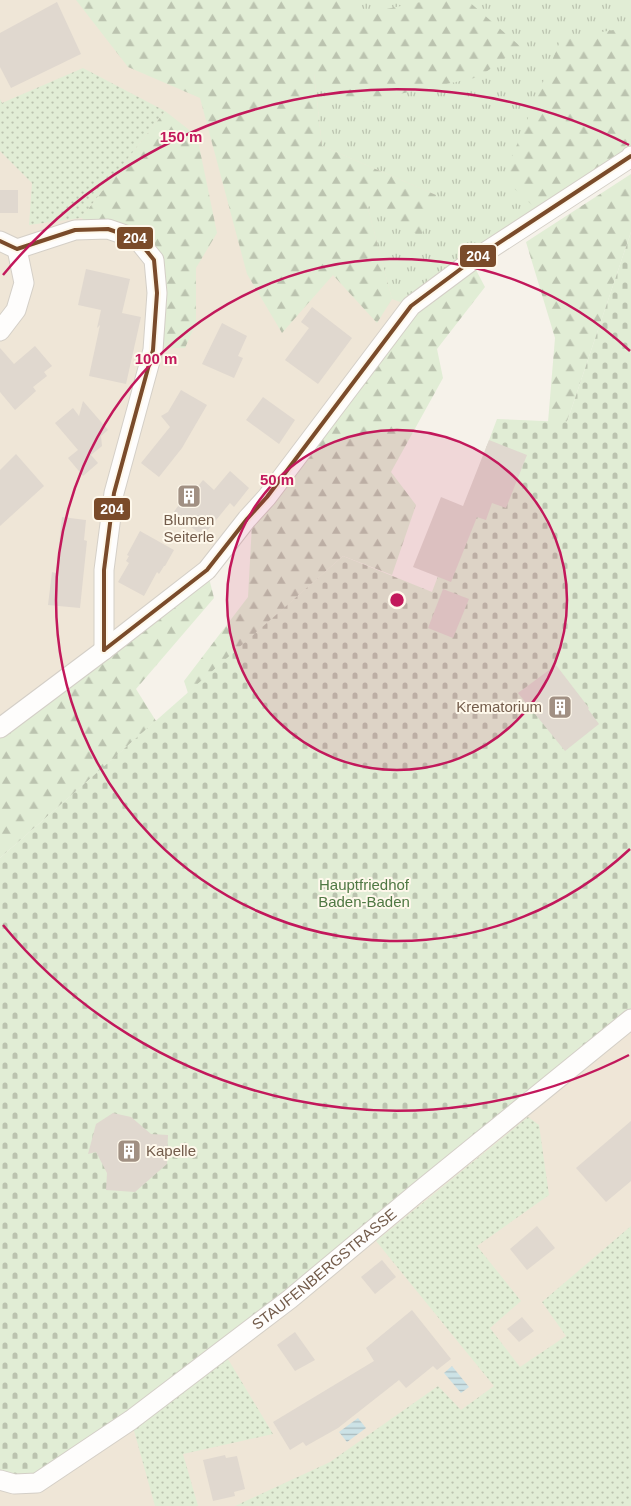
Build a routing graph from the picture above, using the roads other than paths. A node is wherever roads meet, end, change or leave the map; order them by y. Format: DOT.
graph roads {
  1 [pos="631,156"];
  2 [pos="0,241"];
  3 [pos="17,250"];
  4 [pos="0,331"];
  5 [pos="104,650"];
  6 [pos="0,728"];
  7 [pos="631,1019"];
  8 [pos="0,1480"];
  1 -- 5 [label="street"];
  2 -- 3 [label="street"];
  3 -- 4 [label="street"];
  3 -- 5 [label="street"];
  5 -- 6 [label="street"];
  7 -- 8 [label="street, STAUFENBERGSTRASSE"];
}
